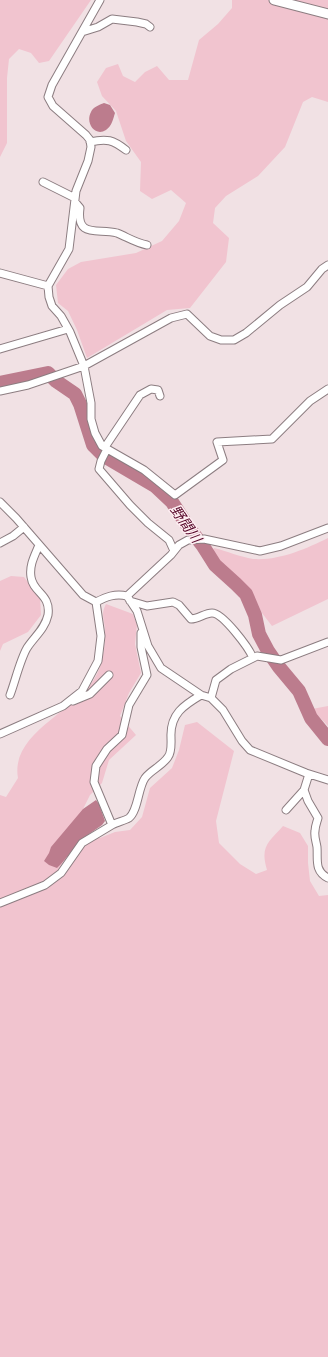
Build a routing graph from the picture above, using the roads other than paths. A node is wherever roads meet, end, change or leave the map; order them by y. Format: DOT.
graph roads {
  1 [pos="100,0"];
  2 [pos="274,0"];
  3 [pos="328,14"];
  4 [pos="150,28"];
  5 [pos="82,32"];
  6 [pos="90,142"];
  7 [pos="126,150"];
  8 [pos="43,182"];
  9 [pos="75,200"];
  10 [pos="147,244"];
  11 [pos="328,265"];
  12 [pos="0,273"];
  13 [pos="48,286"];
  14 [pos="68,328"];
  15 [pos="0,349"];
  16 [pos="84,366"];
  17 [pos="328,389"];
  18 [pos="0,391"];
  19 [pos="160,396"];
  20 [pos="106,448"];
  21 [pos="0,502"];
  22 [pos="24,527"];
  23 [pos="328,528"];
  24 [pos="0,543"];
  25 [pos="39,545"];
  26 [pos="174,551"];
  27 [pos="128,598"];
  28 [pos="96,602"];
  29 [pos="141,627"];
  30 [pos="328,642"];
  31 [pos="253,658"];
  32 [pos="109,675"];
  33 [pos="10,695"];
  34 [pos="202,695"];
  35 [pos="211,698"];
  36 [pos="67,703"];
  37 [pos="0,734"];
  38 [pos="309,774"];
  39 [pos="328,780"];
  40 [pos="304,790"];
  41 [pos="286,810"];
  42 [pos="112,824"];
  43 [pos="328,878"];
  44 [pos="0,903"];
  1 -- 5 [label="street"];
  2 -- 3 [label="street"];
  4 -- 5 [label="street"];
  5 -- 6 [label="street"];
  6 -- 7 [label="street"];
  6 -- 9 [label="street"];
  8 -- 9 [label="street"];
  9 -- 10 [label="street"];
  9 -- 13 [label="street"];
  11 -- 16 [label="street"];
  12 -- 13 [label="street"];
  13 -- 14 [label="street"];
  14 -- 15 [label="street"];
  14 -- 16 [label="street"];
  16 -- 18 [label="street"];
  16 -- 20 [label="street"];
  17 -- 20 [label="street"];
  19 -- 20 [label="street"];
  20 -- 26 [label="street"];
  21 -- 22 [label="street"];
  22 -- 24 [label="street"];
  22 -- 25 [label="street"];
  23 -- 26 [label="street"];
  25 -- 28 [label="street"];
  25 -- 33 [label="street"];
  26 -- 27 [label="street"];
  27 -- 28 [label="street"];
  27 -- 29 [label="street"];
  27 -- 31 [label="street"];
  28 -- 36 [label="street"];
  29 -- 34 [label="street"];
  29 -- 42 [label="street"];
  30 -- 31 [label="street"];
  31 -- 35 [label="street"];
  32 -- 36 [label="street"];
  34 -- 35 [label="street"];
  34 -- 42 [label="street"];
  35 -- 38 [label="street"];
  36 -- 37 [label="street"];
  38 -- 39 [label="street"];
  38 -- 40 [label="street"];
  40 -- 41 [label="street"];
  40 -- 43 [label="street"];
  42 -- 44 [label="street"];
}
